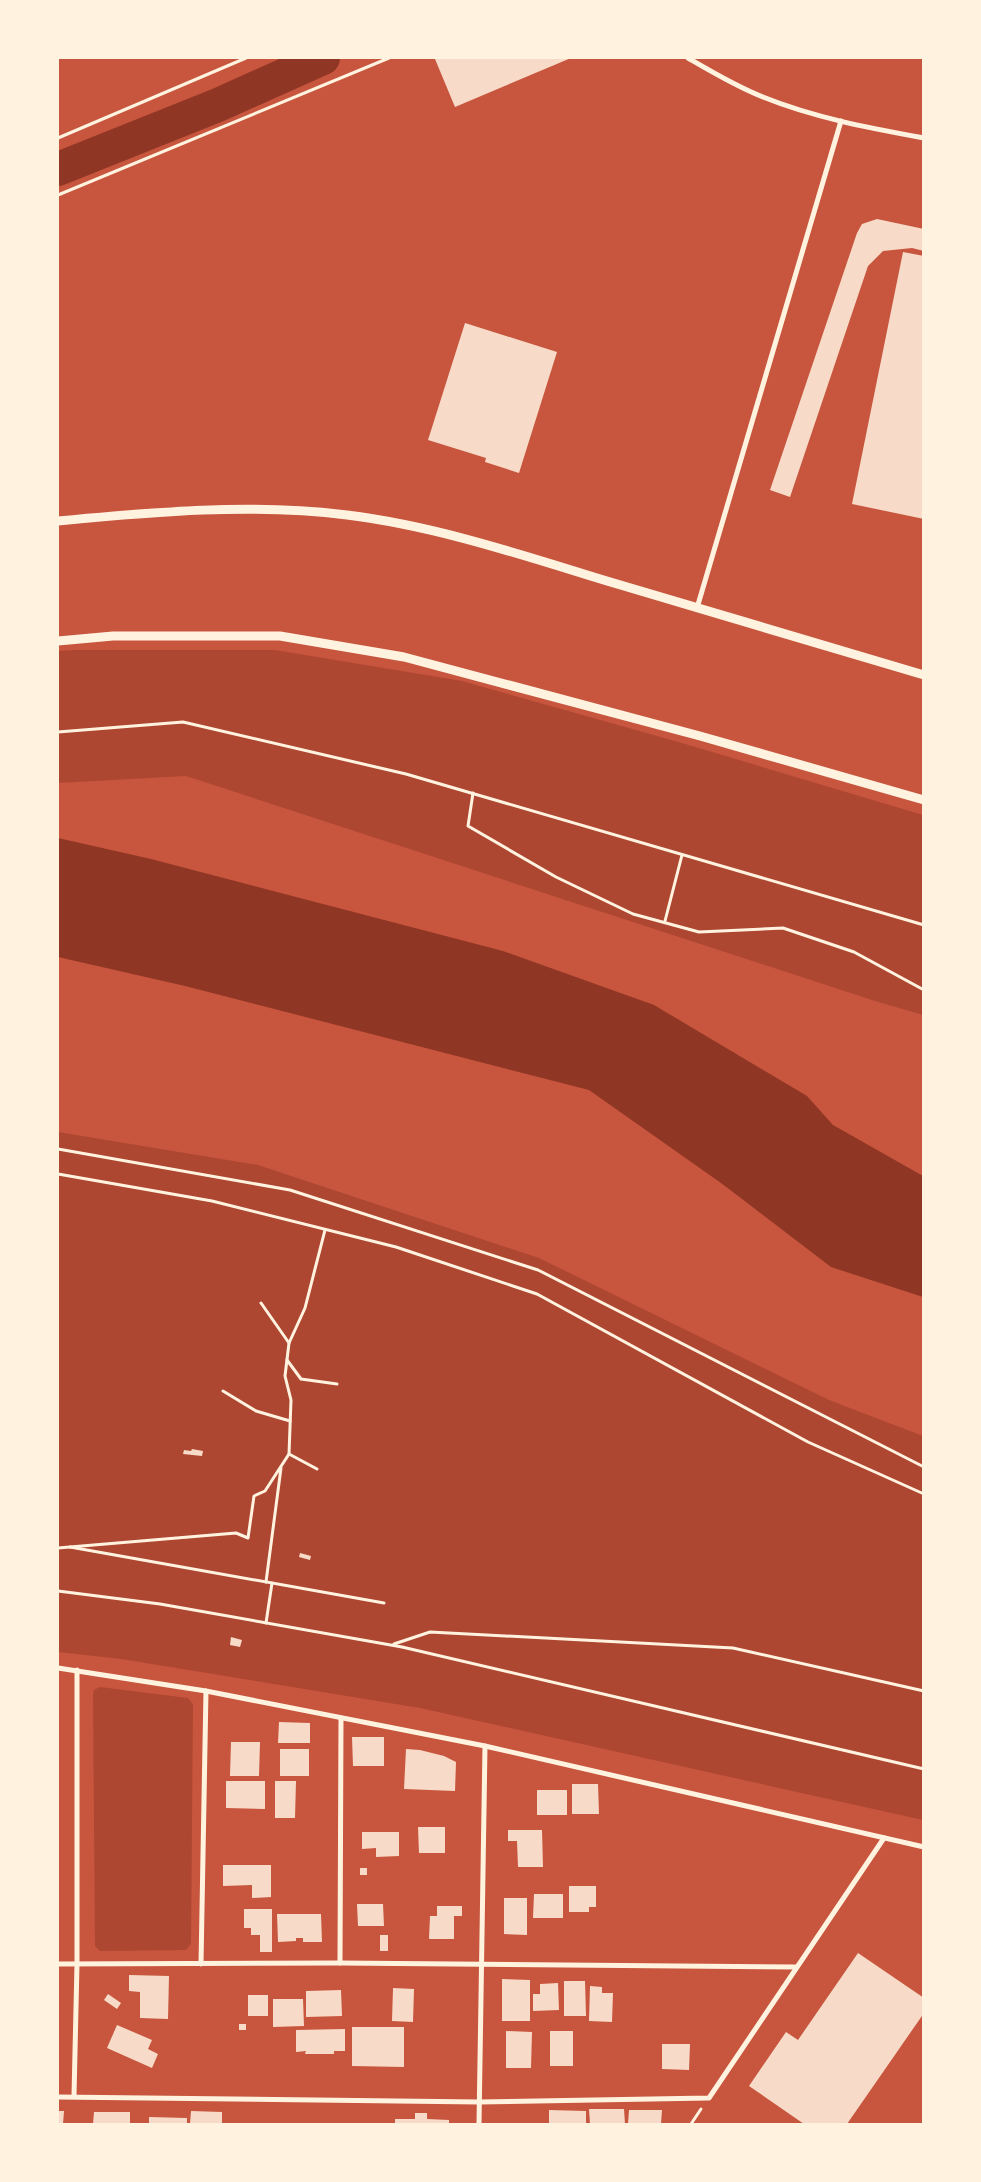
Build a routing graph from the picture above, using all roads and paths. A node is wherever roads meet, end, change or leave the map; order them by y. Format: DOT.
graph roads {
  1 [pos="246,58"];
  2 [pos="389,58"];
  3 [pos="688,58"];
  4 [pos="841,121"];
  5 [pos="58,138"];
  6 [pos="924,138"];
  7 [pos="58,195"];
  8 [pos="58,520"];
  9 [pos="696,608"];
  10 [pos="58,641"];
  11 [pos="924,675"];
  12 [pos="58,732"];
  13 [pos="473,794"];
  14 [pos="924,800"];
  15 [pos="682,855"];
  16 [pos="665,921"];
  17 [pos="924,925"];
  18 [pos="924,990"];
  19 [pos="58,1150"];
  20 [pos="58,1174"];
  21 [pos="325,1230"];
  22 [pos="261,1303"];
  23 [pos="289,1343"];
  24 [pos="287,1360"];
  25 [pos="337,1384"];
  26 [pos="223,1391"];
  27 [pos="290,1421"];
  28 [pos="289,1454"];
  29 [pos="282,1465"];
  30 [pos="924,1467"];
  31 [pos="318,1468"];
  32 [pos="924,1494"];
  33 [pos="70,1547"];
  34 [pos="58,1548"];
  35 [pos="266,1582"];
  36 [pos="272,1583"];
  37 [pos="58,1591"];
  38 [pos="384,1603"];
  39 [pos="266,1623"];
  40 [pos="392,1645"];
  41 [pos="58,1668"];
  42 [pos="77,1670"];
  43 [pos="924,1691"];
  44 [pos="206,1692"];
  45 [pos="341,1718"];
  46 [pos="485,1746"];
  47 [pos="924,1769"];
  48 [pos="884,1838"];
  49 [pos="924,1847"];
  50 [pos="340,1963"];
  51 [pos="58,1964"];
  52 [pos="77,1964"];
  53 [pos="201,1964"];
  54 [pos="482,1965"];
  55 [pos="796,1967"];
  56 [pos="74,2096"];
  57 [pos="58,2097"];
  58 [pos="479,2102"];
  59 [pos="479,2124"];
  1 -- 5 [label="path"];
  2 -- 7 [label="path"];
  3 -- 4 [label="street"];
  4 -- 6 [label="street"];
  4 -- 9 [label="street"];
  8 -- 9 [label="street"];
  9 -- 11 [label="street"];
  10 -- 14 [label="street"];
  12 -- 13 [label="path"];
  13 -- 15 [label="path"];
  13 -- 16 [label="path"];
  15 -- 16 [label="path"];
  15 -- 17 [label="path"];
  16 -- 18 [label="path"];
  19 -- 30 [label="path"];
  20 -- 21 [label="path"];
  21 -- 23 [label="path"];
  21 -- 32 [label="path"];
  22 -- 23 [label="path"];
  23 -- 24 [label="path"];
  24 -- 25 [label="path"];
  24 -- 27 [label="path"];
  26 -- 27 [label="path"];
  27 -- 28 [label="path"];
  28 -- 29 [label="path"];
  28 -- 31 [label="path"];
  29 -- 33 [label="path"];
  29 -- 35 [label="path"];
  33 -- 34 [label="path"];
  33 -- 35 [label="path"];
  35 -- 36 [label="path"];
  36 -- 38 [label="path"];
  36 -- 39 [label="path"];
  37 -- 39 [label="path"];
  39 -- 40 [label="path"];
  40 -- 43 [label="path"];
  40 -- 47 [label="path"];
  41 -- 42 [label="street"];
  42 -- 44 [label="street"];
  42 -- 52 [label="street"];
  44 -- 45 [label="street"];
  44 -- 53 [label="street"];
  45 -- 46 [label="street"];
  45 -- 50 [label="street"];
  46 -- 48 [label="street"];
  46 -- 54 [label="street"];
  48 -- 49 [label="street"];
  48 -- 55 [label="street"];
  50 -- 53 [label="street"];
  50 -- 54 [label="street"];
  51 -- 52 [label="street"];
  52 -- 53 [label="street"];
  52 -- 56 [label="street"];
  54 -- 55 [label="street"];
  54 -- 58 [label="street"];
  55 -- 58 [label="street"];
  56 -- 57 [label="street"];
  56 -- 58 [label="street"];
  58 -- 59 [label="street"];
}
